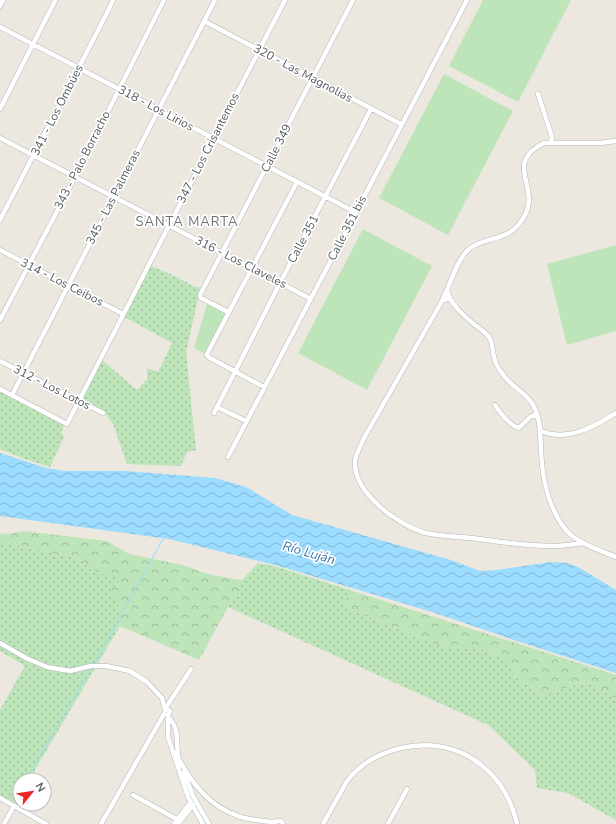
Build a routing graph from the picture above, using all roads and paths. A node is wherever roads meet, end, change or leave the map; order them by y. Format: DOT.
graph roads {
  1 [pos="3,0"];
  2 [pos="112,0"];
  3 [pos="164,0"];
  4 [pos="215,0"];
  5 [pos="285,0"];
  6 [pos="353,0"];
  7 [pos="467,0"];
  8 [pos="55,2"];
  9 [pos="0,6"];
  10 [pos="204,21"];
  11 [pos="0,27"];
  12 [pos="34,45"];
  13 [pos="259,50"];
  14 [pos="79,68"];
  15 [pos="312,78"];
  16 [pos="119,88"];
  17 [pos="538,94"];
  18 [pos="0,109"];
  19 [pos="158,109"];
  20 [pos="372,109"];
  21 [pos="401,124"];
  22 [pos="0,138"];
  23 [pos="213,138"];
  24 [pos="616,141"];
  25 [pos="551,142"];
  26 [pos="34,156"];
  27 [pos="267,166"];
  28 [pos="75,177"];
  29 [pos="297,182"];
  30 [pos="326,196"];
  31 [pos="114,197"];
  32 [pos="355,212"];
  33 [pos="0,220"];
  34 [pos="168,225"];
  35 [pos="0,250"];
  36 [pos="222,253"];
  37 [pos="29,265"];
  38 [pos="252,268"];
  39 [pos="280,283"];
  40 [pos="68,285"];
  41 [pos="447,290"];
  42 [pos="450,298"];
  43 [pos="311,299"];
  44 [pos="442,301"];
  45 [pos="228,312"];
  46 [pos="123,314"];
  47 [pos="0,320"];
  48 [pos="0,361"];
  49 [pos="235,371"];
  50 [pos="24,373"];
  51 [pos="264,387"];
  52 [pos="0,389"];
  53 [pos="12,395"];
  54 [pos="79,400"];
  55 [pos="496,405"];
  56 [pos="217,407"];
  57 [pos="104,413"];
  58 [pos="214,413"];
  59 [pos="616,413"];
  60 [pos="537,414"];
  61 [pos="246,422"];
  62 [pos="540,431"];
  63 [pos="228,457"];
  64 [pos="584,543"];
  65 [pos="616,557"];
  66 [pos="0,644"];
  67 [pos="191,669"];
  68 [pos="166,713"];
  69 [pos="177,760"];
  70 [pos="407,789"];
  71 [pos="133,795"];
  72 [pos="0,798"];
  73 [pos="193,803"];
  74 [pos="12,805"];
  75 [pos="12,810"];
  76 [pos="25,812"];
  77 [pos="179,821"];
  78 [pos="273,823"];
  79 [pos="4,824"];
  80 [pos="46,824"];
  81 [pos="101,824"];
  82 [pos="174,824"];
  83 [pos="203,824"];
  84 [pos="209,824"];
  85 [pos="283,824"];
  86 [pos="323,824"];
  87 [pos="388,824"];
  88 [pos="517,824"];
  1 -- 9 [label="street"];
  2 -- 14 [label="street, 341 - Los Ombúes"];
  3 -- 16 [label="street, 343 - Palo Borracho"];
  4 -- 10 [label="street, 345 - Las Palmeras"];
  5 -- 13 [label="street, 347 - Los Crisantemos"];
  6 -- 15 [label="street, Calle 349"];
  7 -- 21 [label="street, Calle 351 bis"];
  8 -- 12 [label="street"];
  10 -- 13 [label="street, 320 - Las Magnolias"];
  10 -- 19 [label="street, 345 - Las Palmeras"];
  11 -- 12 [label="street, 318 - Los Lirios"];
  12 -- 14 [label="street, 318 - Los Lirios"];
  12 -- 18 [label="street"];
  13 -- 15 [label="street, 320 - Las Magnolias"];
  13 -- 23 [label="street, 347 - Los Crisantemos"];
  14 -- 16 [label="street, 318 - Los Lirios"];
  14 -- 26 [label="street, 341 - Los Ombúes"];
  15 -- 20 [label="street, 320 - Las Magnolias"];
  15 -- 27 [label="street, Calle 349"];
  16 -- 19 [label="street, 318 - Los Lirios"];
  16 -- 28 [label="street, 343 - Palo Borracho"];
  17 -- 25 [label="street"];
  19 -- 23 [label="street, 318 - Los Lirios"];
  19 -- 31 [label="street, 345 - Las Palmeras"];
  20 -- 21 [label="street, 320 - Las Magnolias"];
  20 -- 30 [label="street, Calle 351"];
  21 -- 32 [label="street, Calle 351 bis"];
  22 -- 26 [label="street, 316 - Los Claveles"];
  23 -- 27 [label="street, 318 - Los Lirios"];
  23 -- 34 [label="street, 347 - Los Crisantemos"];
  24 -- 25 [label="street"];
  25 -- 41 [label="street"];
  26 -- 28 [label="street, 316 - Los Claveles"];
  26 -- 33 [label="street, 341 - Los Ombúes"];
  27 -- 29 [label="street, 318 - Los Lirios"];
  27 -- 36 [label="street, Calle 349"];
  28 -- 31 [label="street, 316 - Los Claveles"];
  28 -- 37 [label="street, 343 - Palo Borracho"];
  29 -- 30 [label="street, 318 - Los Lirios"];
  29 -- 38 [label="street"];
  30 -- 32 [label="street, 318 - Los Lirios"];
  30 -- 39 [label="street, Calle 351"];
  31 -- 34 [label="street, 316 - Los Claveles"];
  31 -- 40 [label="street, 345 - Las Palmeras"];
  32 -- 43 [label="street, Calle 351 bis"];
  34 -- 36 [label="street, 316 - Los Claveles"];
  34 -- 46 [label="street, 347 - Los Crisantemos"];
  35 -- 37 [label="street, 314 - Los Ceibos"];
  36 -- 38 [label="street, 316 - Los Claveles"];
  36 -- 45 [label="street, Calle 349"];
  37 -- 40 [label="street, 314 - Los Ceibos"];
  37 -- 47 [label="street, 343 - Palo Borracho"];
  38 -- 39 [label="street, 316 - Los Claveles"];
  38 -- 45 [label="street"];
  39 -- 43 [label="street, 316 - Los Claveles"];
  39 -- 49 [label="street, Calle 351"];
  40 -- 46 [label="street, 314 - Los Ceibos"];
  40 -- 50 [label="street, 345 - Las Palmeras"];
  41 -- 42 [label="street"];
  41 -- 44 [label="street"];
  42 -- 44 [label="street"];
  42 -- 60 [label="street"];
  43 -- 51 [label="street, Calle 351 bis"];
  44 -- 64 [label="street"];
  45 -- 49 [label="street"];
  46 -- 54 [label="street, 347 - Los Crisantemos"];
  48 -- 50 [label="street, 312 - Los Lotos"];
  49 -- 51 [label="street"];
  49 -- 56 [label="street, Calle 351"];
  50 -- 53 [label="street, 345 - Las Palmeras"];
  50 -- 54 [label="street, 312 - Los Lotos"];
  51 -- 61 [label="street, Calle 351 bis"];
  52 -- 53 [label="street"];
  53 -- 54 [label="street, 347 - Los Crisantemos"];
  54 -- 57 [label="street, 312 - Los Lotos"];
  55 -- 60 [label="street"];
  56 -- 58 [label="street, Calle 351"];
  56 -- 61 [label="street"];
  59 -- 62 [label="street"];
  60 -- 62 [label="street"];
  61 -- 63 [label="street, Calle 351 bis"];
  62 -- 64 [label="street"];
  64 -- 65 [label="street"];
  66 -- 68 [label="street"];
  67 -- 68 [label="street"];
  68 -- 69 [label="street"];
  68 -- 69 [label="street"];
  68 -- 81 [label="street"];
  69 -- 73 [label="street"];
  69 -- 78 [label="street"];
  70 -- 87 [label="street"];
  71 -- 77 [label="street"];
  72 -- 74 [label="street"];
  73 -- 77 [label="street"];
  73 -- 83 [label="street"];
  73 -- 84 [label="street"];
  75 -- 79 [label="street"];
  76 -- 80 [label="street"];
  77 -- 82 [label="street"];
  78 -- 85 [label="street"];
  86 -- 88 [label="street"];
}
